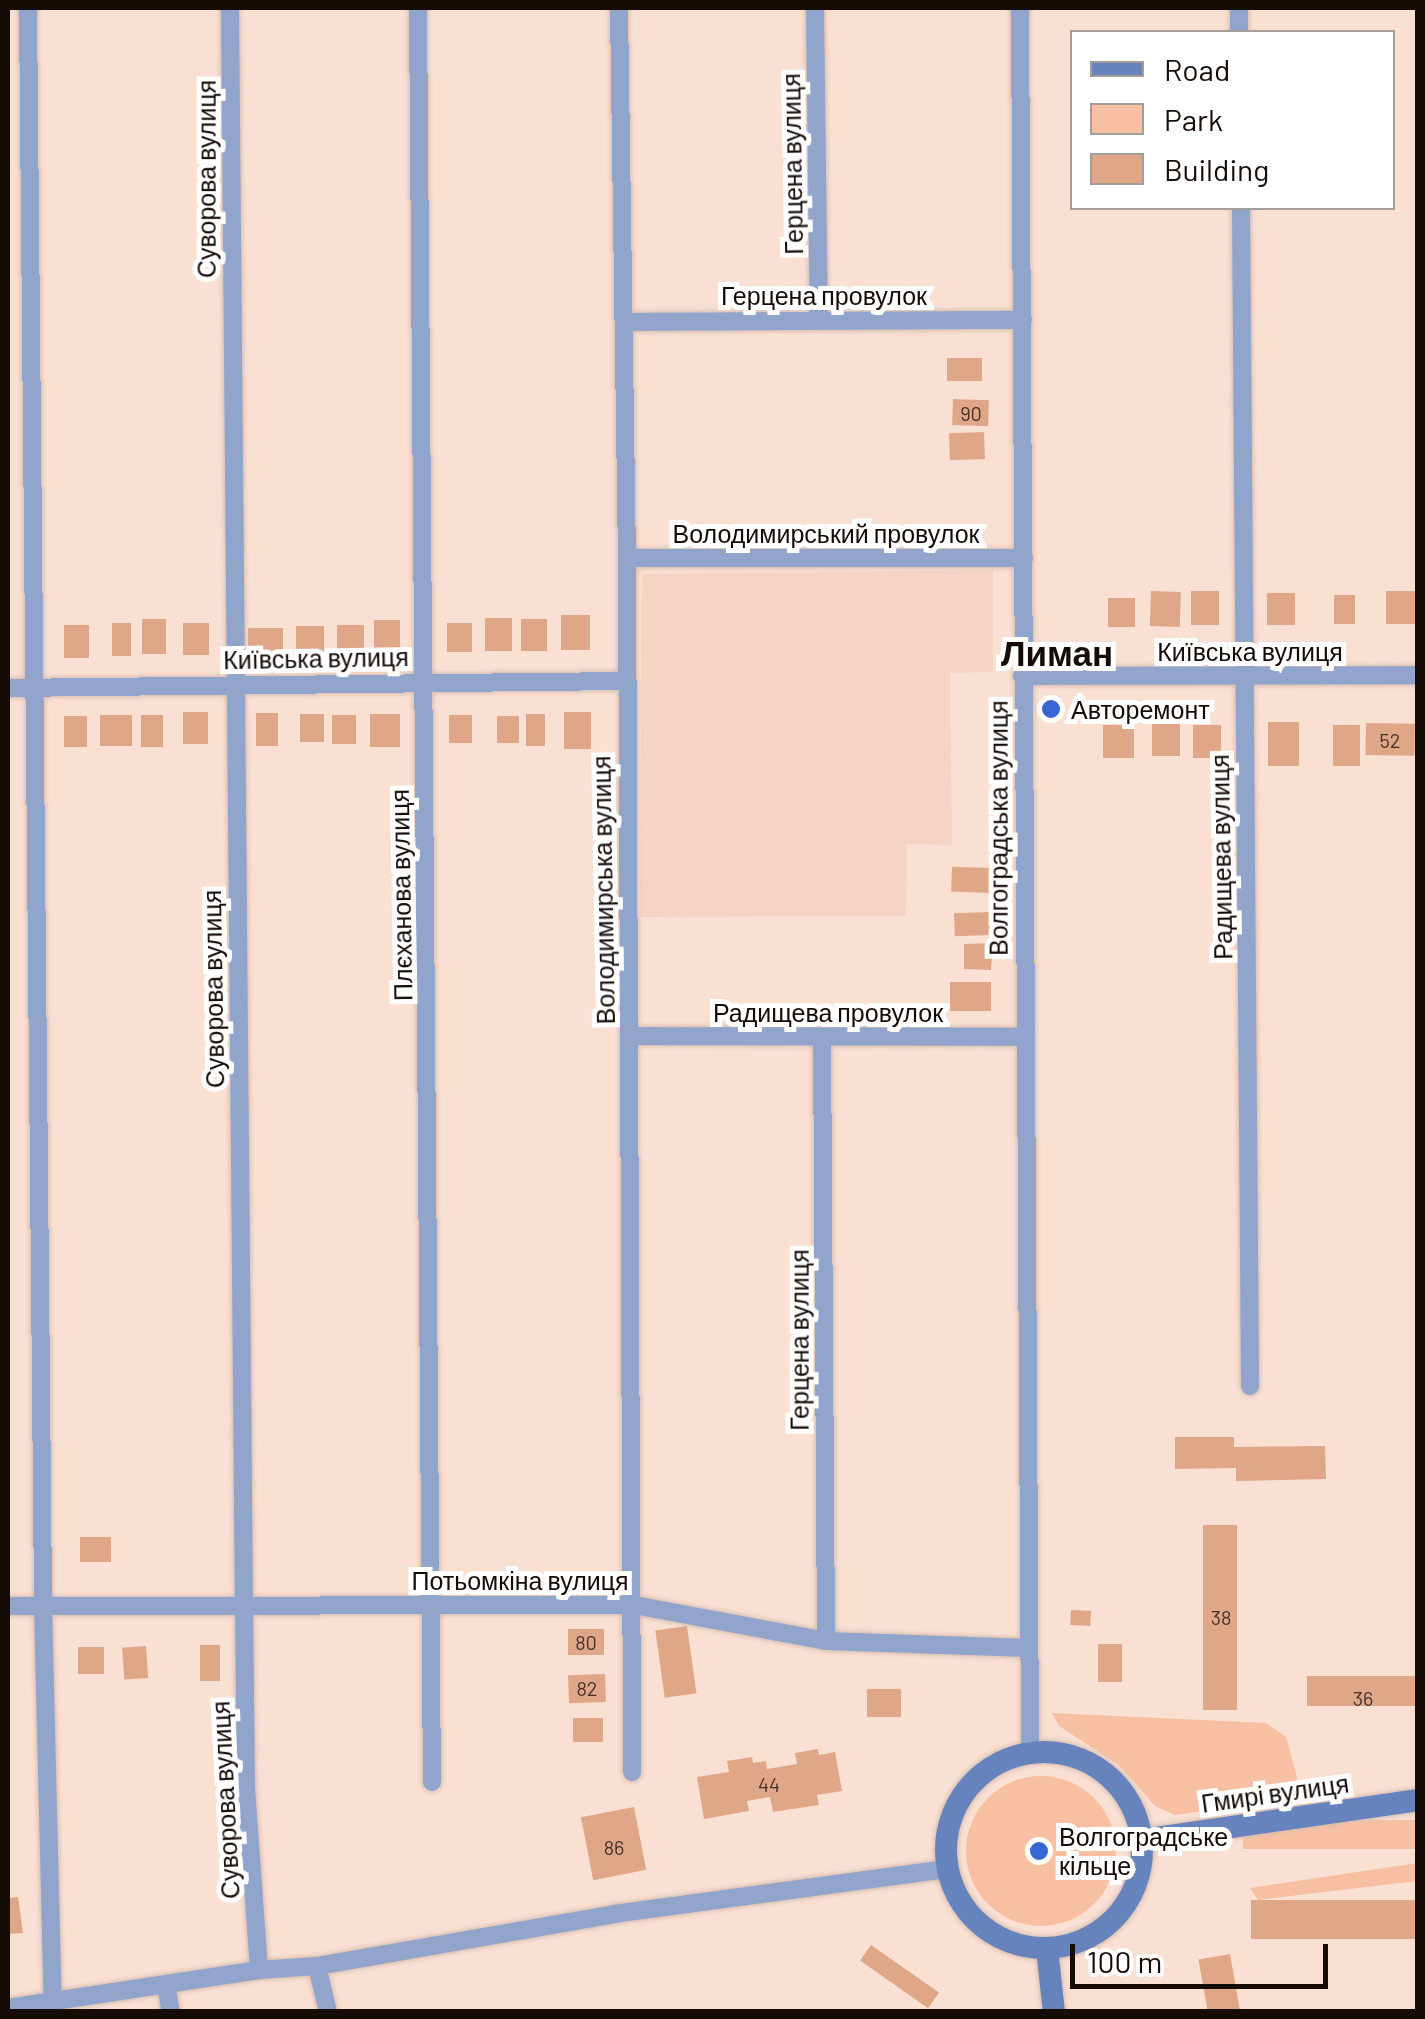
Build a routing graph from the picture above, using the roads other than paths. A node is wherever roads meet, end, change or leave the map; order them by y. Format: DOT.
graph roads {
  1 [pos="28,8"];
  2 [pos="230,8"];
  3 [pos="418,8"];
  4 [pos="620,8"];
  5 [pos="815,8"];
  6 [pos="1020,8"];
  7 [pos="1240,210"];
  8 [pos="819,320"];
  9 [pos="1024,320"];
  10 [pos="625,322"];
  11 [pos="627,558"];
  12 [pos="1024,558"];
  13 [pos="1418,675"];
  14 [pos="1022,676"];
  15 [pos="1244,677"];
  16 [pos="424,682"];
  17 [pos="625,682"];
  18 [pos="234,684"];
  19 [pos="8,688"];
  20 [pos="34,688"];
  21 [pos="630,1036"];
  22 [pos="822,1038"];
  23 [pos="1025,1038"];
  24 [pos="1250,1386"];
  25 [pos="244,1602"];
  26 [pos="432,1605"];
  27 [pos="634,1605"];
  28 [pos="8,1606"];
  29 [pos="43,1606"];
  30 [pos="826,1641"];
  31 [pos="1030,1648"];
  32 [pos="1030,1754"];
  33 [pos="632,1772"];
  34 [pos="432,1782"];
  35 [pos="1418,1800"];
  36 [pos="1141,1840"];
  37 [pos="947,1868"];
  38 [pos="1047,1949"];
  39 [pos="317,1966"];
  40 [pos="260,1970"];
  41 [pos="166,1986"];
  42 [pos="54,2002"];
  43 [pos="8,2008"];
  44 [pos="171,2012"];
  45 [pos="328,2012"];
  46 [pos="1054,2012"];
  1 -- 20 [label="street"];
  2 -- 18 [label="street, Суворова вулиця"];
  3 -- 16 [label="street, Плєханова вулиця"];
  4 -- 10 [label="street, Володимирська вулиця"];
  5 -- 8 [label="street, Герцена вулиця"];
  6 -- 9 [label="street, Волгоградська вулиця"];
  7 -- 15 [label="street, Радищева вулиця"];
  8 -- 9 [label="street, Герцена провулок"];
  8 -- 10 [label="street, Герцена провулок"];
  9 -- 12 [label="street, Волгоградська вулиця"];
  10 -- 11 [label="street, Володимирська вулиця"];
  11 -- 12 [label="street, Володимирський провулок"];
  11 -- 17 [label="street, Володимирська вулиця"];
  12 -- 14 [label="street, Волгоградська вулиця"];
  13 -- 15 [label="street, Київська вулиця"];
  14 -- 15 [label="street, Київська вулиця"];
  14 -- 23 [label="street, Волгоградська вулиця"];
  15 -- 24 [label="street, Радищева вулиця"];
  16 -- 17 [label="street, Київська вулиця"];
  16 -- 18 [label="street, Київська вулиця"];
  16 -- 26 [label="street, Плєханова вулиця"];
  17 -- 21 [label="street, Володимирська вулиця"];
  18 -- 20 [label="street, Київська вулиця"];
  18 -- 25 [label="street, Суворова вулиця"];
  19 -- 20 [label="street, Київська вулиця"];
  20 -- 29 [label="street"];
  21 -- 22 [label="street, Радищева провулок"];
  21 -- 27 [label="street, Володимирська вулиця"];
  22 -- 23 [label="street, Радищева провулок"];
  22 -- 30 [label="street, Герцена вулиця"];
  23 -- 31 [label="street, Волгоградська вулиця"];
  25 -- 26 [label="street, Потьомкіна вулиця"];
  25 -- 29 [label="street, Потьомкіна вулиця"];
  25 -- 40 [label="street, Суворова вулиця"];
  26 -- 27 [label="street, Потьомкіна вулиця"];
  26 -- 34 [label="street, Плєханова вулиця"];
  27 -- 30 [label="street, Потьомкіна вулиця"];
  27 -- 33 [label="street, Володимирська вулиця"];
  28 -- 29 [label="street, Потьомкіна вулиця"];
  29 -- 42 [label="street"];
  30 -- 31 [label="street, Потьомкіна вулиця"];
  31 -- 32 [label="street, Волгоградська вулиця"];
  32 -- 36 [label="street"];
  32 -- 37 [label="street"];
  35 -- 36 [label="street, Гмирі вулиця"];
  36 -- 38 [label="street"];
  37 -- 38 [label="street"];
  37 -- 39 [label="street"];
  38 -- 46 [label="street"];
  39 -- 40 [label="street"];
  39 -- 45 [label="street"];
  40 -- 41 [label="street"];
  41 -- 42 [label="street"];
  41 -- 44 [label="street"];
  42 -- 43 [label="street"];
}
